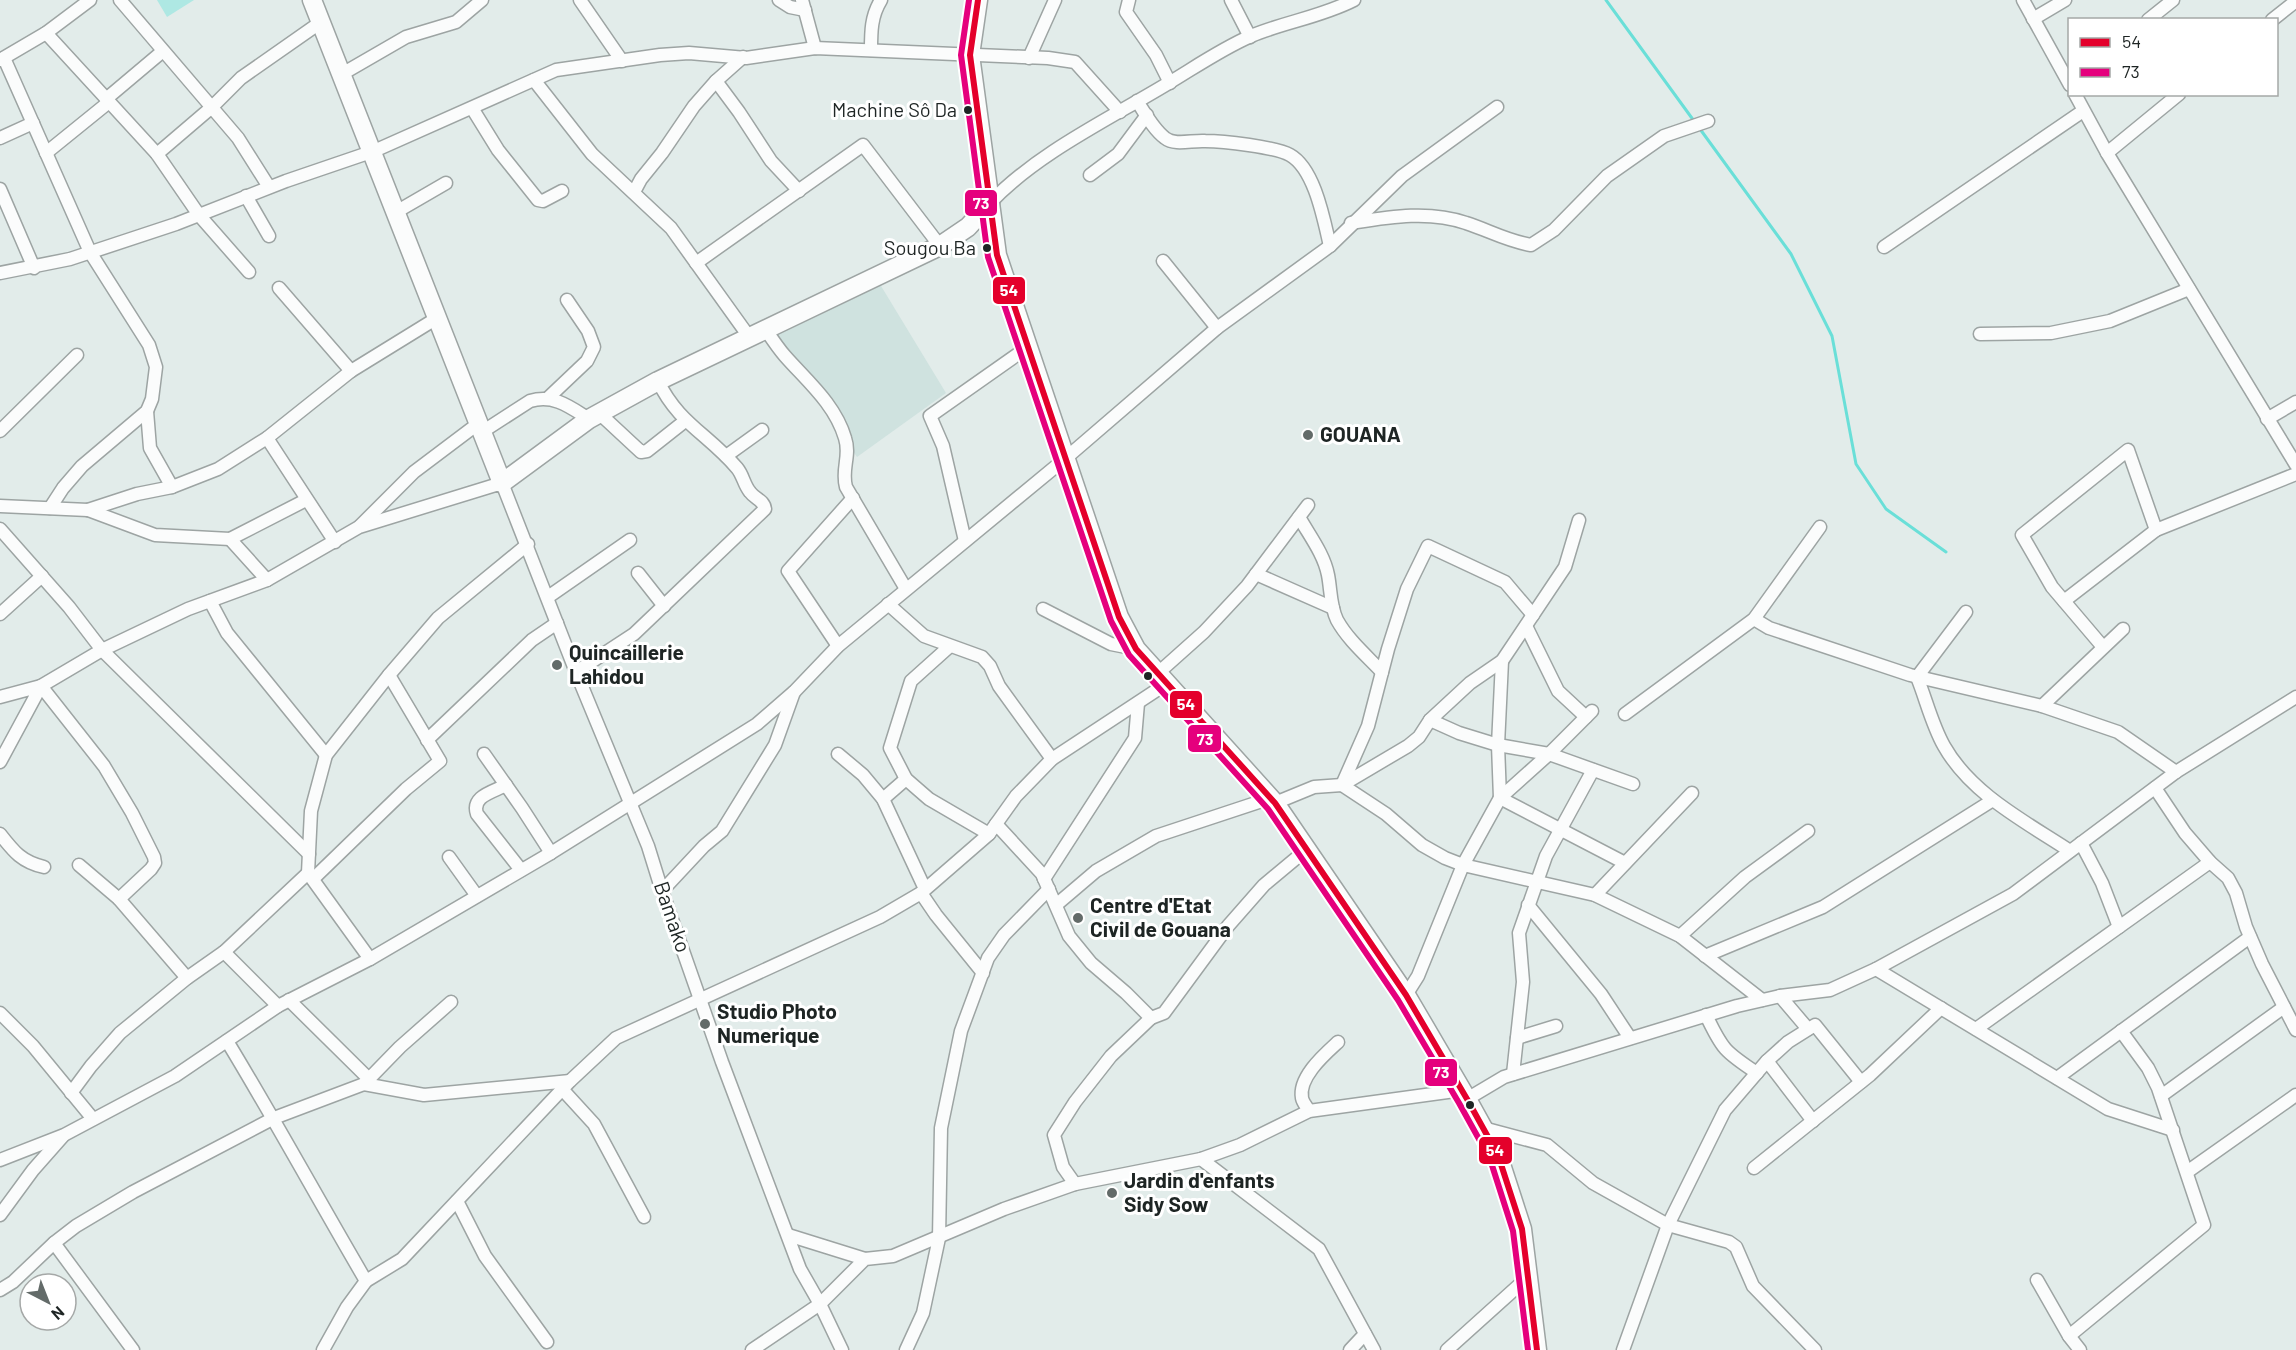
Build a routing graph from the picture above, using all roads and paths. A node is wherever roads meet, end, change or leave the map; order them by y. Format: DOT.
graph roads {
  1 [pos="90,0"];
  2 [pos="120,0"];
  3 [pos="312,0"];
  4 [pos="482,0"];
  5 [pos="580,0"];
  6 [pos="779,0"];
  7 [pos="881,0"];
  8 [pos="978,0"];
  9 [pos="1055,0"];
  10 [pos="1129,0"];
  11 [pos="1231,0"];
  12 [pos="1354,0"];
  13 [pos="2023,0"];
  14 [pos="2065,0"];
  15 [pos="2172,0"];
  16 [pos="2296,1"];
  17 [pos="804,5"];
  18 [pos="2150,18"];
  19 [pos="2275,18"];
  20 [pos="2033,19"];
  21 [pos="321,22"];
  22 [pos="46,33"];
  23 [pos="1250,36"];
  24 [pos="816,48"];
  25 [pos="871,50"];
  26 [pos="164,51"];
  27 [pos="970,56"];
  28 [pos="743,57"];
  29 [pos="1029,58"];
  30 [pos="2,59"];
  31 [pos="622,61"];
  32 [pos="342,74"];
  33 [pos="534,80"];
  34 [pos="716,81"];
  35 [pos="2068,82"];
  36 [pos="1170,83"];
  37 [pos="2076,96"];
  38 [pos="2177,96"];
  39 [pos="108,100"];
  40 [pos="1137,101"];
  41 [pos="212,107"];
  42 [pos="1497,107"];
  43 [pos="472,108"];
  44 [pos="1120,111"];
  45 [pos="2084,111"];
  46 [pos="1147,115"];
  47 [pos="1708,121"];
  48 [pos="33,123"];
  49 [pos="0,138"];
  50 [pos="372,152"];
  51 [pos="46,153"];
  52 [pos="2106,153"];
  53 [pos="157,154"];
  54 [pos="1090,175"];
  55 [pos="446,183"];
  56 [pos="269,187"];
  57 [pos="0,189"];
  58 [pos="562,191"];
  59 [pos="799,191"];
  60 [pos="634,192"];
  61 [pos="246,196"];
  62 [pos="990,203"];
  63 [pos="396,212"];
  64 [pos="200,214"];
  65 [pos="1351,224"];
  66 [pos="269,236"];
  67 [pos="940,246"];
  68 [pos="1330,246"];
  69 [pos="1884,247"];
  70 [pos="90,252"];
  71 [pos="1163,261"];
  72 [pos="696,263"];
  73 [pos="34,268"];
  74 [pos="249,272"];
  75 [pos="0,273"];
  76 [pos="279,288"];
  77 [pos="2189,289"];
  78 [pos="567,300"];
  79 [pos="437,318"];
  80 [pos="1217,327"];
  81 [pos="758,334"];
  82 [pos="1980,334"];
  83 [pos="1029,347"];
  84 [pos="77,355"];
  85 [pos="351,370"];
  86 [pos="658,381"];
  87 [pos="548,398"];
  88 [pos="2296,402"];
  89 [pos="147,411"];
  90 [pos="594,416"];
  91 [pos="2268,419"];
  92 [pos="685,421"];
  93 [pos="480,427"];
  94 [pos="762,430"];
  95 [pos="0,431"];
  96 [pos="267,438"];
  97 [pos="726,456"];
  98 [pos="1066,458"];
  99 [pos="2296,465"];
  100 [pos="2296,474"];
  101 [pos="502,483"];
  102 [pos="172,487"];
  103 [pos="853,498"];
  104 [pos="306,500"];
  105 [pos="0,506"];
  106 [pos="1308,506"];
  107 [pos="50,508"];
  108 [pos="88,510"];
  109 [pos="1299,517"];
  110 [pos="1579,520"];
  111 [pos="359,527"];
  112 [pos="1820,527"];
  113 [pos="0,529"];
  114 [pos="2156,530"];
  115 [pos="230,539"];
  116 [pos="630,540"];
  117 [pos="965,541"];
  118 [pos="334,542"];
  119 [pos="528,544"];
  120 [pos="638,573"];
  121 [pos="1257,574"];
  122 [pos="42,576"];
  123 [pos="267,580"];
  124 [pos="906,589"];
  125 [pos="548,597"];
  126 [pos="210,601"];
  127 [pos="2064,602"];
  128 [pos="888,604"];
  129 [pos="664,606"];
  130 [pos="1333,608"];
  131 [pos="1043,609"];
  132 [pos="1966,612"];
  133 [pos="0,614"];
  134 [pos="1533,615"];
  135 [pos="1754,619"];
  136 [pos="557,622"];
  137 [pos="1526,626"];
  138 [pos="2123,628"];
  139 [pos="838,646"];
  140 [pos="950,646"];
  141 [pos="2103,647"];
  142 [pos="1136,649"];
  143 [pos="102,650"];
  144 [pos="1502,661"];
  145 [pos="576,672"];
  146 [pos="1382,672"];
  147 [pos="389,675"];
  148 [pos="1917,677"];
  149 [pos="1162,679"];
  150 [pos="40,686"];
  151 [pos="795,691"];
  152 [pos="0,697"];
  153 [pos="2296,698"];
  154 [pos="1138,703"];
  155 [pos="2042,706"];
  156 [pos="1625,714"];
  157 [pos="1430,720"];
  158 [pos="427,740"];
  159 [pos="1498,745"];
  160 [pos="484,754"];
  161 [pos="838,754"];
  162 [pos="1550,754"];
  163 [pos="326,755"];
  164 [pos="1052,759"];
  165 [pos="0,762"];
  166 [pos="1593,770"];
  167 [pos="2176,772"];
  168 [pos="906,779"];
  169 [pos="1633,784"];
  170 [pos="506,785"];
  171 [pos="1342,785"];
  172 [pos="2155,788"];
  173 [pos="1692,793"];
  174 [pos="1500,798"];
  175 [pos="882,799"];
  176 [pos="1993,800"];
  177 [pos="1273,801"];
  178 [pos="630,804"];
  179 [pos="993,829"];
  180 [pos="1560,829"];
  181 [pos="1808,831"];
  182 [pos="0,834"];
  183 [pos="2075,847"];
  184 [pos="1306,850"];
  185 [pos="551,853"];
  186 [pos="309,854"];
  187 [pos="449,857"];
  188 [pos="2210,862"];
  189 [pos="1625,863"];
  190 [pos="79,865"];
  191 [pos="1463,865"];
  192 [pos="44,867"];
  193 [pos="521,870"];
  194 [pos="310,876"];
  195 [pos="1537,882"];
  196 [pos="1047,884"];
  197 [pos="662,891"];
  198 [pos="923,891"];
  199 [pos="1595,895"];
  200 [pos="477,896"];
  201 [pos="119,899"];
  202 [pos="1056,905"];
  203 [pos="1528,905"];
  204 [pos="2119,927"];
  205 [pos="1680,936"];
  206 [pos="2250,937"];
  207 [pos="224,952"];
  208 [pos="1705,956"];
  209 [pos="370,959"];
  210 [pos="1876,969"];
  211 [pos="983,973"];
  212 [pos="187,978"];
  213 [pos="1406,995"];
  214 [pos="1780,996"];
  215 [pos="701,999"];
  216 [pos="1762,1000"];
  217 [pos="451,1002"];
  218 [pos="283,1003"];
  219 [pos="2284,1007"];
  220 [pos="1941,1008"];
  221 [pos="0,1013"];
  222 [pos="1706,1015"];
  223 [pos="1151,1018"];
  224 [pos="1556,1026"];
  225 [pos="1808,1029"];
  226 [pos="1976,1029"];
  227 [pos="2296,1030"];
  228 [pos="2121,1031"];
  229 [pos="1517,1038"];
  230 [pos="1630,1038"];
  231 [pos="227,1041"];
  232 [pos="1338,1042"];
  233 [pos="1767,1061"];
  234 [pos="1757,1073"];
  235 [pos="1513,1074"];
  236 [pos="2057,1078"];
  237 [pos="367,1082"];
  238 [pos="1861,1082"];
  239 [pos="566,1085"];
  240 [pos="71,1093"];
  241 [pos="1465,1094"];
  242 [pos="2296,1095"];
  243 [pos="2161,1096"];
  244 [pos="1309,1111"];
  245 [pos="274,1118"];
  246 [pos="93,1119"];
  247 [pos="1813,1121"];
  248 [pos="1483,1128"];
  249 [pos="2172,1130"];
  250 [pos="64,1135"];
  251 [pos="1201,1159"];
  252 [pos="0,1160"];
  253 [pos="1754,1167"];
  254 [pos="2187,1172"];
  255 [pos="1075,1184"];
  256 [pos="457,1201"];
  257 [pos="0,1215"];
  258 [pos="644,1217"];
  259 [pos="1668,1225"];
  260 [pos="788,1235"];
  261 [pos="939,1238"];
  262 [pos="54,1243"];
  263 [pos="865,1259"];
  264 [pos="1528,1277"];
  265 [pos="2037,1280"];
  266 [pos="366,1281"];
  267 [pos="0,1290"];
  268 [pos="820,1304"];
  269 [pos="1365,1334"];
  270 [pos="2069,1336"];
  271 [pos="547,1342"];
  272 [pos="133,1350"];
  273 [pos="324,1350"];
  274 [pos="752,1350"];
  275 [pos="842,1350"];
  276 [pos="906,1350"];
  277 [pos="1350,1350"];
  278 [pos="1374,1350"];
  279 [pos="1447,1350"];
  280 [pos="1537,1350"];
  281 [pos="1623,1350"];
  282 [pos="1815,1350"];
  283 [pos="2080,1350"];
  1 -- 22 [label="street"];
  2 -- 26 [label="street"];
  3 -- 21 [label="street"];
  4 -- 32 [label="street"];
  5 -- 31 [label="street"];
  6 -- 17 [label="street"];
  7 -- 25 [label="street"];
  8 -- 27 [label="street"];
  9 -- 29 [label="street"];
  10 -- 36 [label="street"];
  11 -- 23 [label="street"];
  12 -- 23 [label="street"];
  13 -- 20 [label="street"];
  14 -- 20 [label="street"];
  15 -- 18 [label="street"];
  16 -- 19 [label="street"];
  17 -- 24 [label="street"];
  20 -- 35 [label="street"];
  21 -- 32 [label="street"];
  21 -- 41 [label="street"];
  22 -- 30 [label="street"];
  22 -- 39 [label="street"];
  23 -- 36 [label="street"];
  24 -- 25 [label="street"];
  24 -- 28 [label="street"];
  25 -- 27 [label="street"];
  26 -- 39 [label="street"];
  26 -- 41 [label="street"];
  27 -- 29 [label="street"];
  27 -- 62 [label="street"];
  28 -- 31 [label="street"];
  28 -- 34 [label="street"];
  29 -- 44 [label="street"];
  30 -- 48 [label="street"];
  31 -- 33 [label="street"];
  32 -- 50 [label="street"];
  33 -- 43 [label="street"];
  33 -- 60 [label="street"];
  34 -- 59 [label="street"];
  34 -- 60 [label="street"];
  36 -- 40 [label="street"];
  37 -- 45 [label="street"];
  38 -- 52 [label="street"];
  39 -- 51 [label="street"];
  39 -- 53 [label="street"];
  40 -- 44 [label="street"];
  40 -- 46 [label="street"];
  41 -- 53 [label="street"];
  41 -- 56 [label="street"];
  42 -- 65 [label="street"];
  43 -- 50 [label="street"];
  43 -- 58 [label="street"];
  44 -- 62 [label="street"];
  45 -- 52 [label="street"];
  45 -- 69 [label="street"];
  46 -- 54 [label="street"];
  46 -- 68 [label="street"];
  47 -- 65 [label="street"];
  48 -- 49 [label="street"];
  48 -- 51 [label="street"];
  50 -- 56 [label="street"];
  50 -- 63 [label="street"];
  51 -- 70 [label="street"];
  52 -- 77 [label="street"];
  53 -- 64 [label="street"];
  55 -- 63 [label="street"];
  56 -- 61 [label="street"];
  57 -- 73 [label="street"];
  59 -- 67 [label="street"];
  59 -- 72 [label="street"];
  60 -- 72 [label="street"];
  61 -- 64 [label="street"];
  61 -- 66 [label="street"];
  62 -- 67 [label="street"];
  62 -- 83 [label="street"];
  63 -- 79 [label="street"];
  64 -- 70 [label="street"];
  64 -- 74 [label="street"];
  65 -- 68 [label="street"];
  67 -- 81 [label="street"];
  68 -- 80 [label="street"];
  70 -- 73 [label="street"];
  70 -- 89 [label="street"];
  71 -- 80 [label="street"];
  72 -- 81 [label="street"];
  73 -- 75 [label="street"];
  76 -- 85 [label="street"];
  77 -- 82 [label="street"];
  77 -- 91 [label="street"];
  78 -- 87 [label="street"];
  79 -- 85 [label="street"];
  79 -- 93 [label="street"];
  80 -- 98 [label="street"];
  81 -- 86 [label="street"];
  81 -- 103 [label="street"];
  83 -- 98 [label="street"];
  83 -- 117 [label="street"];
  84 -- 95 [label="street"];
  85 -- 96 [label="street"];
  86 -- 90 [label="street"];
  86 -- 92 [label="street"];
  87 -- 90 [label="street"];
  87 -- 93 [label="street"];
  88 -- 91 [label="street"];
  89 -- 102 [label="street"];
  89 -- 107 [label="street"];
  90 -- 92 [label="street"];
  90 -- 101 [label="street"];
  91 -- 99 [label="street"];
  92 -- 97 [label="street"];
  93 -- 101 [label="street"];
  93 -- 111 [label="street"];
  94 -- 97 [label="street"];
  96 -- 102 [label="street"];
  96 -- 104 [label="street"];
  97 -- 129 [label="street"];
  98 -- 117 [label="street"];
  98 -- 142 [label="street"];
  100 -- 114 [label="street"];
  101 -- 111 [label="street"];
  101 -- 119 [label="street, Bamako"];
  102 -- 108 [label="street"];
  103 -- 124 [label="street"];
  103 -- 139 [label="street"];
  104 -- 115 [label="street"];
  104 -- 118 [label="street"];
  105 -- 107 [label="street"];
  106 -- 109 [label="street"];
  107 -- 108 [label="street"];
  108 -- 115 [label="street"];
  109 -- 121 [label="street"];
  109 -- 130 [label="street"];
  110 -- 134 [label="street"];
  111 -- 118 [label="street"];
  112 -- 135 [label="street"];
  113 -- 122 [label="street"];
  114 -- 127 [label="street"];
  114 -- 127 [label="street"];
  115 -- 123 [label="street"];
  116 -- 125 [label="street"];
  117 -- 124 [label="street"];
  118 -- 123 [label="street"];
  119 -- 125 [label="street, Bamako"];
  119 -- 147 [label="street"];
  120 -- 129 [label="street"];
  121 -- 130 [label="street"];
  121 -- 149 [label="street"];
  122 -- 133 [label="street"];
  122 -- 143 [label="street"];
  123 -- 126 [label="street"];
  124 -- 128 [label="street"];
  125 -- 136 [label="street, Bamako"];
  126 -- 143 [label="street"];
  126 -- 163 [label="street"];
  127 -- 141 [label="street"];
  128 -- 139 [label="street"];
  128 -- 140 [label="street"];
  129 -- 145 [label="street"];
  130 -- 146 [label="street"];
  131 -- 142 [label="street"];
  132 -- 148 [label="street"];
  134 -- 137 [label="street"];
  134 -- 146 [label="street"];
  135 -- 148 [label="street"];
  135 -- 156 [label="street"];
  136 -- 145 [label="street, Bamako"];
  136 -- 158 [label="street"];
  137 -- 144 [label="street"];
  137 -- 162 [label="street"];
  138 -- 141 [label="street"];
  139 -- 151 [label="street"];
  140 -- 164 [label="street"];
  140 -- 168 [label="street"];
  141 -- 155 [label="street"];
  142 -- 149 [label="street"];
  143 -- 150 [label="street"];
  143 -- 186 [label="street"];
  144 -- 157 [label="street"];
  144 -- 159 [label="street"];
  145 -- 178 [label="street, Bamako"];
  146 -- 171 [label="street"];
  147 -- 158 [label="street"];
  147 -- 163 [label="street"];
  148 -- 155 [label="street"];
  148 -- 176 [label="street"];
  149 -- 154 [label="street"];
  149 -- 177 [label="street"];
  150 -- 152 [label="street"];
  150 -- 165 [label="street"];
  150 -- 201 [label="street"];
  151 -- 178 [label="street"];
  151 -- 197 [label="street"];
  153 -- 167 [label="street"];
  154 -- 164 [label="street"];
  154 -- 196 [label="street"];
  155 -- 167 [label="street"];
  157 -- 159 [label="street"];
  157 -- 171 [label="street"];
  158 -- 194 [label="street"];
  159 -- 162 [label="street"];
  159 -- 174 [label="street"];
  160 -- 170 [label="street"];
  161 -- 175 [label="street"];
  162 -- 166 [label="street"];
  162 -- 174 [label="street"];
  163 -- 186 [label="street"];
  164 -- 179 [label="street"];
  166 -- 169 [label="street"];
  166 -- 180 [label="street"];
  167 -- 172 [label="street"];
  168 -- 175 [label="street"];
  168 -- 179 [label="street"];
  170 -- 185 [label="street"];
  170 -- 193 [label="street"];
  171 -- 177 [label="street"];
  171 -- 191 [label="street"];
  172 -- 183 [label="street"];
  172 -- 188 [label="street"];
  173 -- 189 [label="street"];
  174 -- 180 [label="street"];
  174 -- 191 [label="street"];
  175 -- 198 [label="street"];
  176 -- 183 [label="street"];
  176 -- 208 [label="street"];
  177 -- 184 [label="street"];
  177 -- 202 [label="street"];
  178 -- 185 [label="street"];
  178 -- 197 [label="street, Bamako"];
  179 -- 196 [label="street"];
  179 -- 198 [label="street"];
  180 -- 189 [label="street"];
  180 -- 195 [label="street"];
  181 -- 205 [label="street"];
  182 -- 192 [label="street"];
  183 -- 204 [label="street"];
  183 -- 210 [label="street"];
  184 -- 213 [label="street"];
  184 -- 223 [label="street"];
  185 -- 193 [label="street"];
  186 -- 194 [label="street"];
  187 -- 200 [label="street"];
  188 -- 204 [label="street"];
  188 -- 206 [label="street"];
  189 -- 199 [label="street"];
  190 -- 201 [label="street"];
  191 -- 195 [label="street"];
  191 -- 213 [label="street"];
  193 -- 200 [label="street"];
  194 -- 207 [label="street"];
  194 -- 209 [label="street"];
  195 -- 199 [label="street"];
  195 -- 203 [label="street"];
  196 -- 202 [label="street"];
  196 -- 211 [label="street"];
  197 -- 215 [label="street, Bamako"];
  198 -- 211 [label="street"];
  198 -- 215 [label="street"];
  199 -- 205 [label="street"];
  200 -- 209 [label="street"];
  201 -- 212 [label="street"];
  202 -- 223 [label="street"];
  203 -- 229 [label="street"];
  203 -- 230 [label="street"];
  204 -- 226 [label="street"];
  205 -- 208 [label="street"];
  206 -- 219 [label="street"];
  206 -- 228 [label="street"];
  207 -- 212 [label="street"];
  207 -- 218 [label="street"];
  208 -- 216 [label="street"];
  209 -- 218 [label="street"];
  210 -- 214 [label="street"];
  210 -- 220 [label="street"];
  211 -- 261 [label="street"];
  212 -- 240 [label="street"];
  213 -- 241 [label="street"];
  214 -- 216 [label="street"];
  214 -- 225 [label="street"];
  215 -- 239 [label="street"];
  215 -- 260 [label="street, Bamako"];
  216 -- 222 [label="street"];
  217 -- 237 [label="street"];
  218 -- 231 [label="street"];
  218 -- 237 [label="street"];
  219 -- 227 [label="street"];
  219 -- 243 [label="street"];
  220 -- 226 [label="street"];
  220 -- 238 [label="street"];
  221 -- 240 [label="street"];
  222 -- 230 [label="street"];
  222 -- 234 [label="street"];
  223 -- 255 [label="street"];
  224 -- 229 [label="street"];
  225 -- 233 [label="street"];
  225 -- 238 [label="street"];
  226 -- 236 [label="street"];
  228 -- 236 [label="street"];
  228 -- 243 [label="street"];
  229 -- 235 [label="street"];
  230 -- 235 [label="street"];
  231 -- 245 [label="street"];
  231 -- 246 [label="street"];
  232 -- 244 [label="street"];
  233 -- 234 [label="street"];
  233 -- 247 [label="street"];
  234 -- 259 [label="street"];
  235 -- 241 [label="street"];
  236 -- 249 [label="street"];
  237 -- 239 [label="street"];
  237 -- 245 [label="street"];
  238 -- 247 [label="street"];
  239 -- 256 [label="street"];
  239 -- 258 [label="street"];
  240 -- 246 [label="street"];
  241 -- 244 [label="street"];
  241 -- 248 [label="street"];
  242 -- 254 [label="street"];
  243 -- 249 [label="street"];
  244 -- 251 [label="street"];
  245 -- 262 [label="street"];
  245 -- 266 [label="street"];
  246 -- 250 [label="street"];
  247 -- 253 [label="street"];
  248 -- 259 [label="street"];
  248 -- 264 [label="street"];
  249 -- 254 [label="street"];
  250 -- 252 [label="street"];
  250 -- 257 [label="street"];
  251 -- 255 [label="street"];
  251 -- 269 [label="street"];
  254 -- 270 [label="street"];
  255 -- 261 [label="street"];
  256 -- 266 [label="street"];
  256 -- 271 [label="street"];
  259 -- 281 [label="street"];
  259 -- 282 [label="street"];
  260 -- 263 [label="street"];
  260 -- 268 [label="street, Bamako"];
  261 -- 263 [label="street"];
  261 -- 276 [label="street"];
  262 -- 267 [label="street"];
  262 -- 272 [label="street"];
  263 -- 268 [label="street"];
  264 -- 279 [label="street"];
  264 -- 280 [label="street"];
  265 -- 270 [label="street"];
  266 -- 273 [label="street"];
  268 -- 274 [label="street"];
  268 -- 275 [label="street, Bamako"];
  269 -- 277 [label="street"];
  269 -- 278 [label="street"];
  270 -- 283 [label="street"];
}
